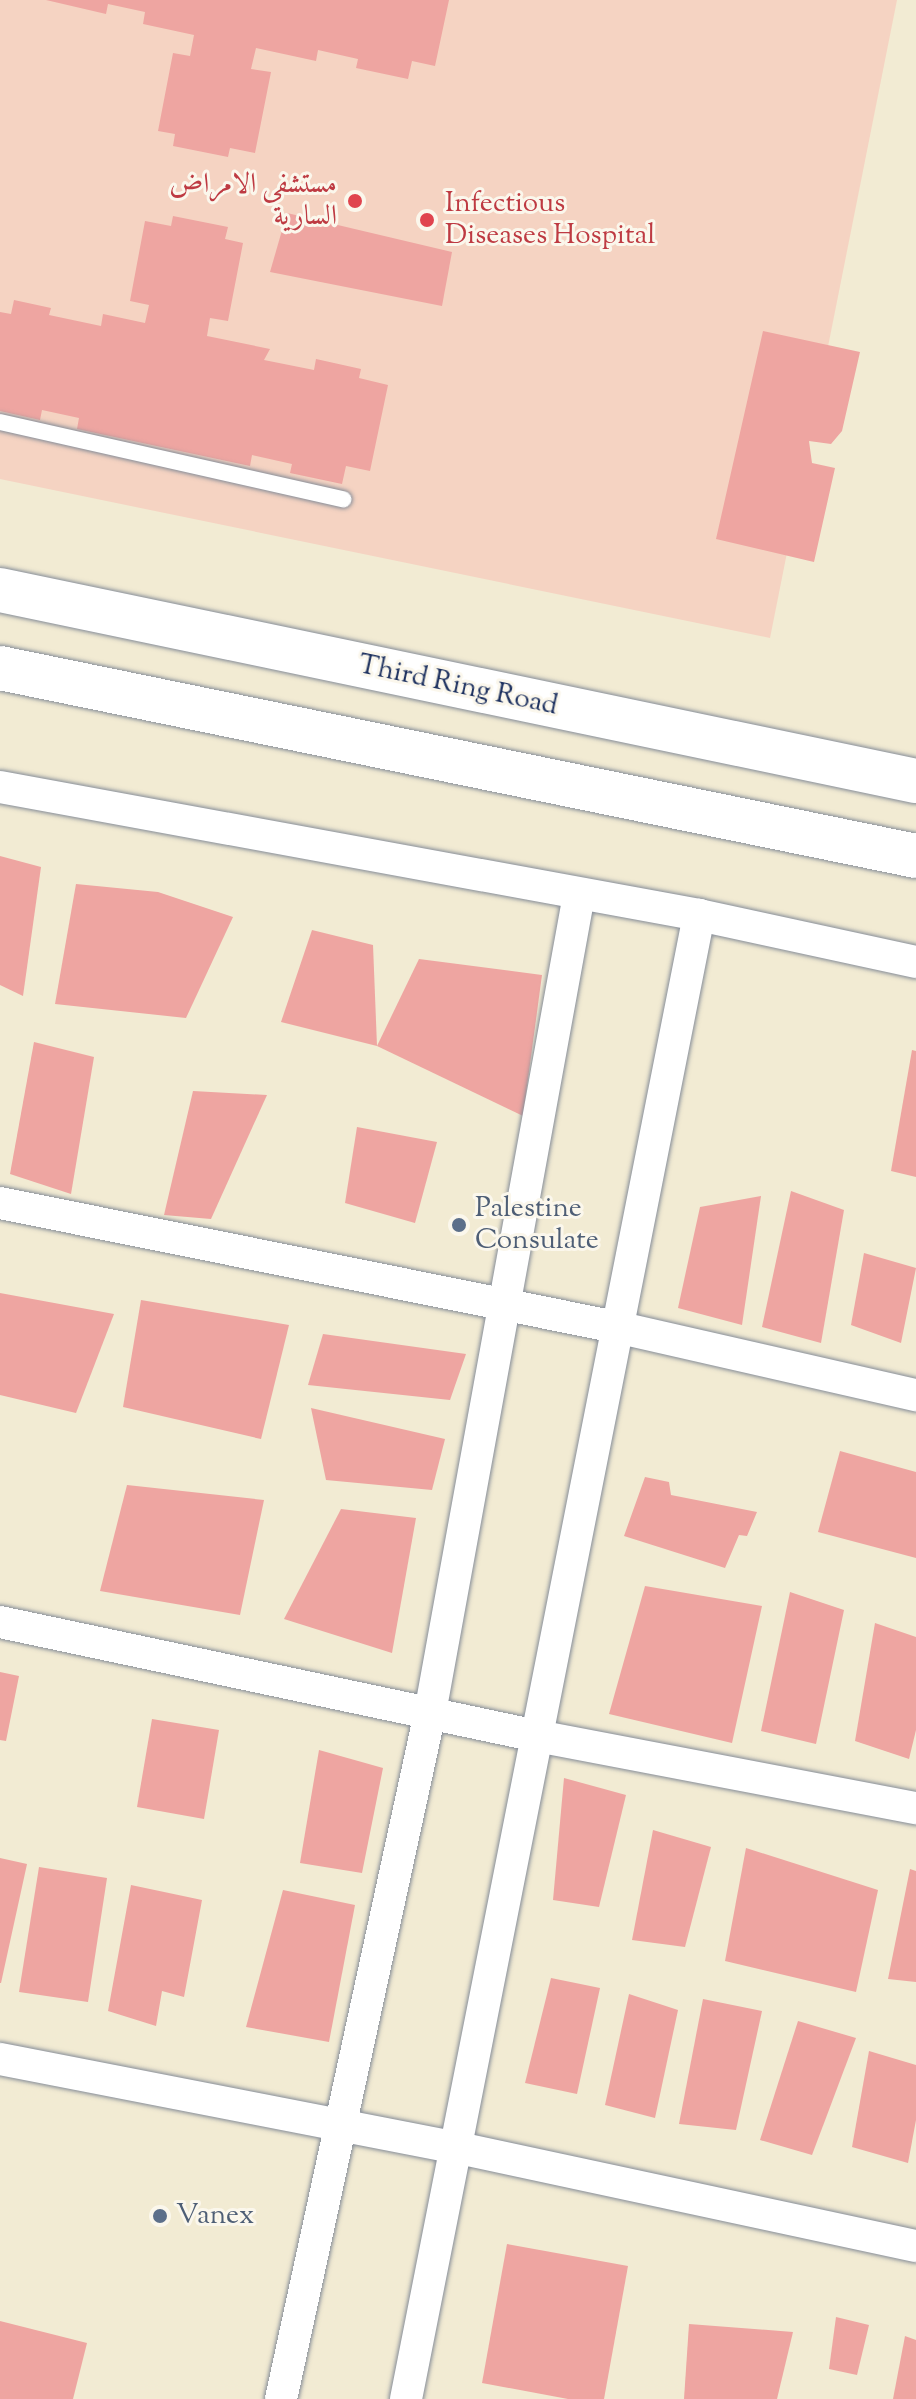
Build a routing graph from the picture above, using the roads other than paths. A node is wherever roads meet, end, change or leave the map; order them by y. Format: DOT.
graph roads {
  1 [pos="0,422"];
  2 [pos="343,499"];
  3 [pos="0,590"];
  4 [pos="0,668"];
  5 [pos="916,781"];
  6 [pos="0,787"];
  7 [pos="916,856"];
  8 [pos="579,895"];
  9 [pos="699,915"];
  10 [pos="916,962"];
  11 [pos="0,1203"];
  12 [pos="505,1306"];
  13 [pos="616,1327"];
  14 [pos="916,1395"];
  15 [pos="0,1622"];
  16 [pos="430,1713"];
  17 [pos="537,1736"];
  18 [pos="916,1808"];
  19 [pos="0,2059"];
  20 [pos="341,2126"];
  21 [pos="454,2147"];
  22 [pos="916,2246"];
  23 [pos="281,2399"];
  24 [pos="406,2399"];
  1 -- 2 [label="lane"];
  3 -- 5 [label="highway, Third Ring Road"];
  4 -- 7 [label="highway"];
  6 -- 8 [label="street"];
  8 -- 9 [label="street"];
  8 -- 12 [label="street"];
  9 -- 10 [label="street"];
  9 -- 13 [label="street"];
  11 -- 12 [label="street"];
  12 -- 13 [label="street"];
  12 -- 16 [label="street"];
  13 -- 14 [label="street"];
  13 -- 17 [label="street"];
  15 -- 16 [label="street"];
  16 -- 17 [label="street"];
  16 -- 20 [label="street"];
  17 -- 18 [label="street"];
  17 -- 21 [label="street"];
  19 -- 20 [label="street"];
  20 -- 21 [label="street"];
  20 -- 23 [label="street"];
  21 -- 22 [label="street"];
  21 -- 24 [label="street"];
}
